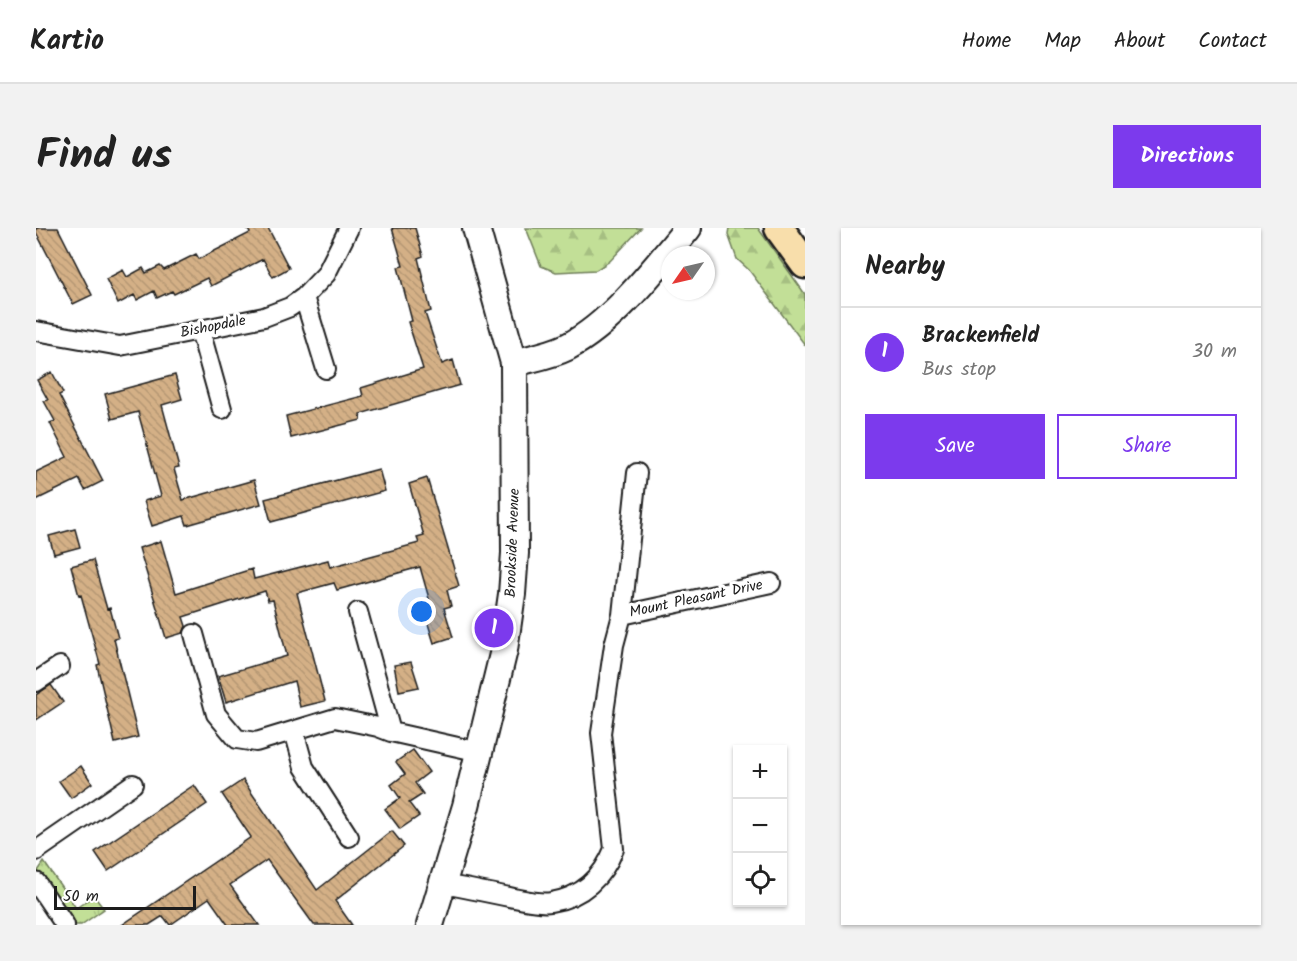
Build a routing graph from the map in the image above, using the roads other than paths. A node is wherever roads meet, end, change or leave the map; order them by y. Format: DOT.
graph roads {
  1 [pos="476,228"];
  2 [pos="688,228"];
  3 [pos="779,228"];
  4 [pos="342,231"];
  5 [pos="805,264"];
  6 [pos="304,297"];
  7 [pos="37,330"];
  8 [pos="200,330"];
  9 [pos="514,363"];
  10 [pos="326,369"];
  11 [pos="222,410"];
  12 [pos="637,473"];
  13 [pos="771,583"];
  14 [pos="358,612"];
  15 [pos="622,615"];
  16 [pos="194,634"];
  17 [pos="60,666"];
  18 [pos="36,682"];
  19 [pos="294,731"];
  20 [pos="391,732"];
  21 [pos="480,753"];
  22 [pos="133,784"];
  23 [pos="349,837"];
  24 [pos="36,850"];
  25 [pos="36,882"];
  26 [pos="442,884"];
  27 [pos="65,925"];
  28 [pos="430,925"];
  1 -- 9 [label="street, Brookside Avenue"];
  2 -- 9 [label="street"];
  3 -- 5 [label="main road"];
  4 -- 6 [label="street, Bishopdale"];
  6 -- 8 [label="street, Bishopdale"];
  6 -- 10 [label="street"];
  7 -- 8 [label="street, Bishopdale"];
  8 -- 11 [label="street"];
  9 -- 21 [label="street, Brookside Avenue"];
  12 -- 15 [label="street, Mount Pleasant Drive"];
  13 -- 15 [label="street, Mount Pleasant Drive"];
  14 -- 20 [label="street"];
  15 -- 26 [label="street, Mount Pleasant Drive"];
  16 -- 19 [label="street"];
  17 -- 18 [label="street"];
  19 -- 20 [label="street"];
  19 -- 23 [label="street"];
  20 -- 21 [label="street"];
  21 -- 26 [label="street, Brookside Avenue"];
  22 -- 24 [label="street"];
  25 -- 27 [label="street"];
  26 -- 28 [label="street, Brookside Avenue"];
}
